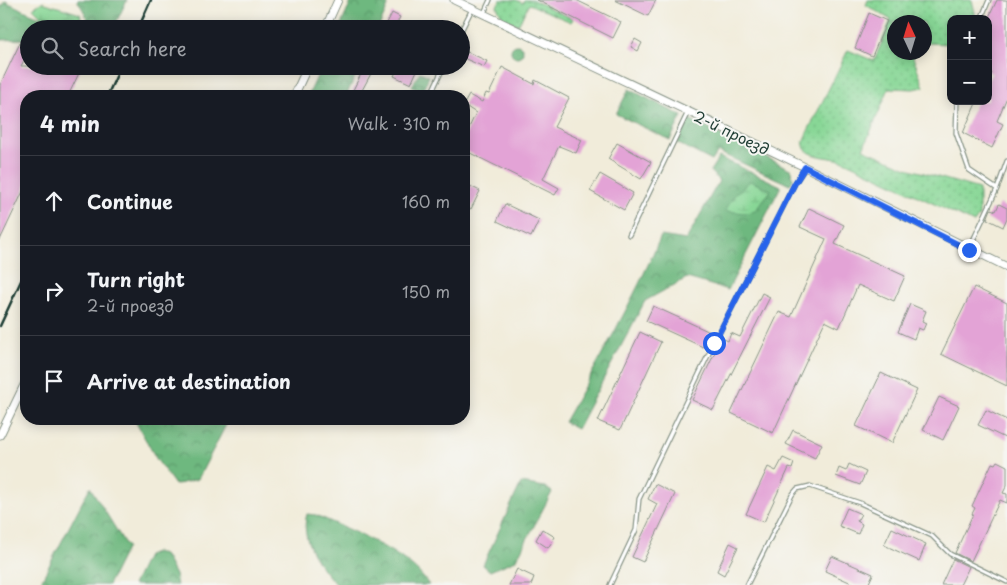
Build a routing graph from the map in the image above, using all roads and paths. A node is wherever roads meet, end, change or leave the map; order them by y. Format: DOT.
graph roads {
  1 [pos="338,0"];
  2 [pos="454,0"];
  3 [pos="490,0"];
  4 [pos="989,0"];
  5 [pos="472,8"];
  6 [pos="484,14"];
  7 [pos="983,15"];
  8 [pos="329,20"];
  9 [pos="466,20"];
  10 [pos="304,75"];
  11 [pos="440,75"];
  12 [pos="297,90"];
  13 [pos="433,90"];
  14 [pos="957,105"];
  15 [pos="689,111"];
  16 [pos="1007,161"];
  17 [pos="805,167"];
  18 [pos="996,189"];
  19 [pos="629,234"];
  20 [pos="969,250"];
  21 [pos="1007,267"];
  22 [pos="20,393"];
  23 [pos="0,435"];
  24 [pos="1007,582"];
  25 [pos="610,585"];
  26 [pos="747,585"];
  1 -- 8 [label="street"];
  2 -- 5 [label="street, 2-й проезд"];
  3 -- 6 [label="lane"];
  4 -- 7 [label="lane"];
  5 -- 6 [label="street, 2-й проезд"];
  5 -- 9 [label="lane"];
  6 -- 15 [label="street, 2-й проезд"];
  10 -- 12 [label="street"];
  11 -- 13 [label="lane"];
  14 -- 18 [label="lane"];
  15 -- 17 [label="street, 2-й проезд"];
  15 -- 19 [label="lane"];
  16 -- 18 [label="lane"];
  17 -- 20 [label="street, 2-й проезд"];
  17 -- 25 [label="lane"];
  18 -- 20 [label="lane"];
  20 -- 21 [label="street, 2-й проезд"];
  22 -- 23 [label="street"];
  24 -- 26 [label="lane"];
}
